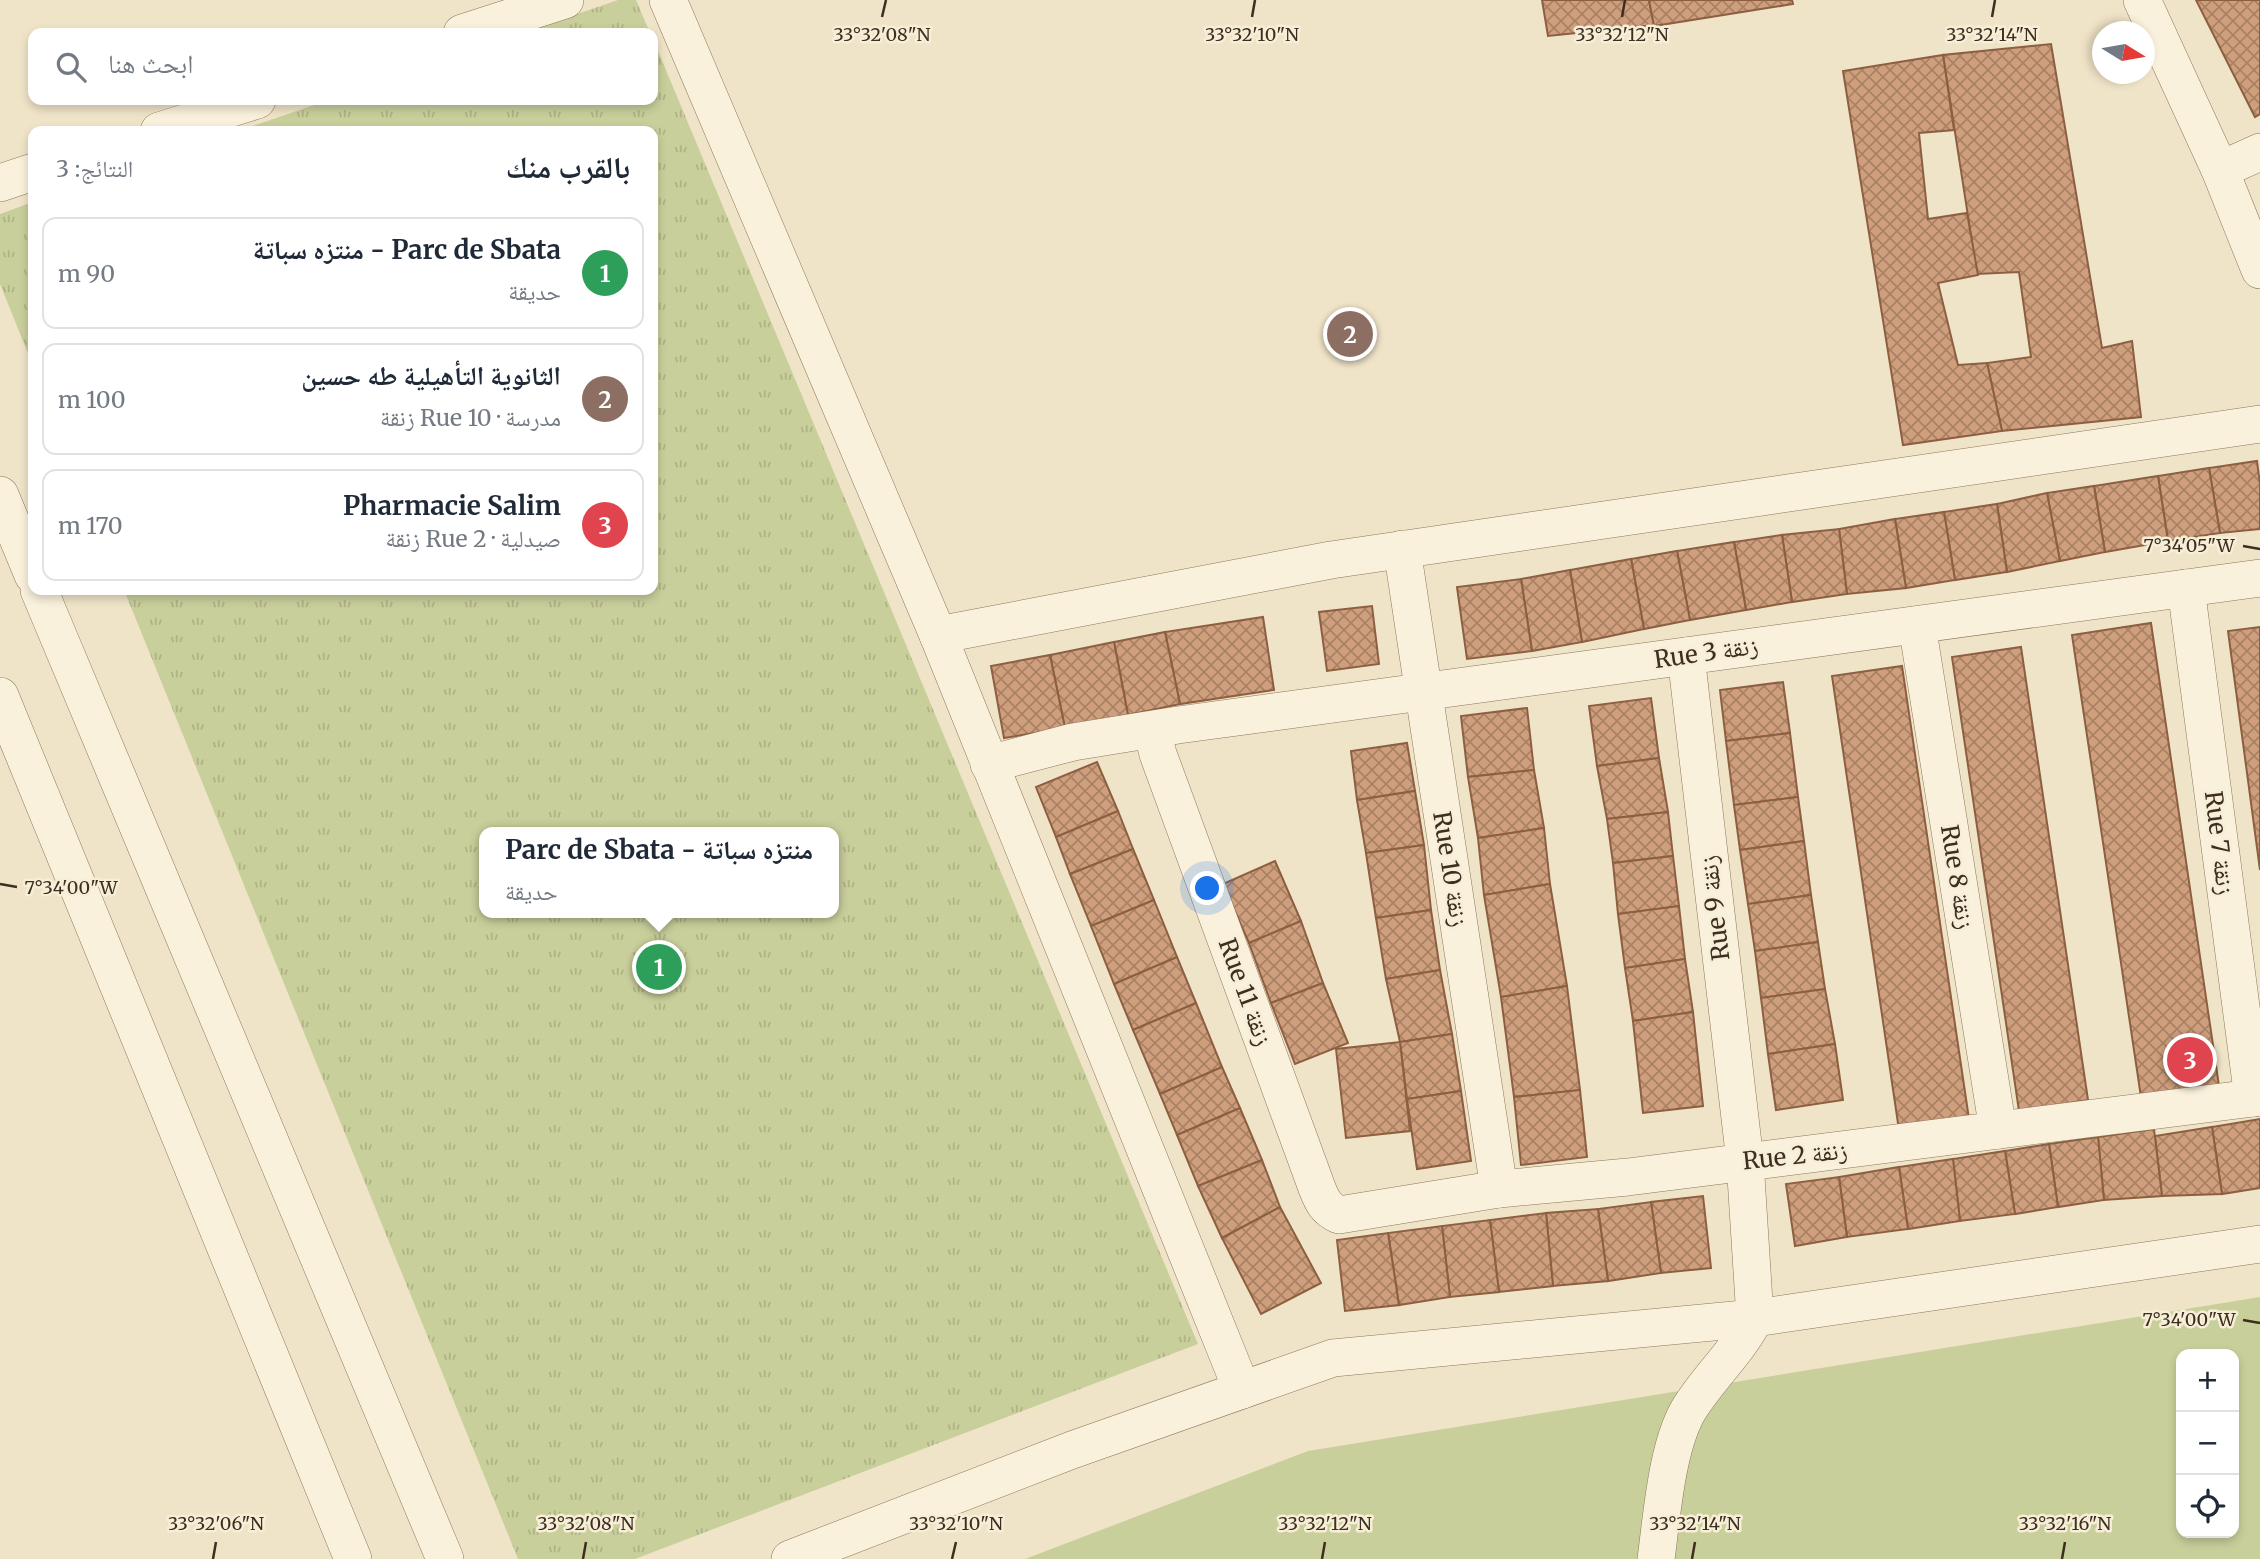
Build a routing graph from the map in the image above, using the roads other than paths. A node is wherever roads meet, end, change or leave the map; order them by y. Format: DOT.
graph roads {
  1 [pos="565,0"];
  2 [pos="668,0"];
  3 [pos="2142,0"];
  4 [pos="478,28"];
  5 [pos="241,105"];
  6 [pos="175,126"];
  7 [pos="2260,152"];
  8 [pos="2220,170"];
  9 [pos="28,174"];
  10 [pos="0,183"];
  11 [pos="2260,270"];
  12 [pos="2260,424"];
  13 [pos="0,495"];
  14 [pos="1402,549"];
  15 [pos="28,563"];
  16 [pos="2260,578"];
  17 [pos="2186,588"];
  18 [pos="42,595"];
  19 [pos="1917,625"];
  20 [pos="937,635"];
  21 [pos="1686,656"];
  22 [pos="1423,692"];
  23 [pos="0,695"];
  24 [pos="1152,730"];
  25 [pos="989,764"];
  26 [pos="2256,1097"];
  27 [pos="1998,1130"];
  28 [pos="1745,1161"];
  29 [pos="1499,1189"];
  30 [pos="1331,1211"];
  31 [pos="2260,1244"];
  32 [pos="1755,1318"];
  33 [pos="1242,1390"];
  34 [pos="353,1559"];
  35 [pos="445,1559"];
  36 [pos="790,1559"];
  37 [pos="1656,1559"];
  1 -- 4 [label="street"];
  2 -- 20 [label="street"];
  3 -- 8 [label="street"];
  5 -- 6 [label="street"];
  7 -- 8 [label="street"];
  8 -- 11 [label="street"];
  9 -- 10 [label="street"];
  12 -- 14 [label="street"];
  13 -- 15 [label="street"];
  14 -- 20 [label="street"];
  14 -- 22 [label="street, Rue 10 زنقة"];
  16 -- 17 [label="street, Rue 3 زنقة"];
  17 -- 19 [label="street, Rue 3 زنقة"];
  17 -- 26 [label="street, Rue 7 زنقة"];
  18 -- 35 [label="street"];
  19 -- 21 [label="street, Rue 3 زنقة"];
  19 -- 27 [label="street, Rue 8 زنقة"];
  20 -- 25 [label="street"];
  21 -- 22 [label="street, Rue 3 زنقة"];
  21 -- 28 [label="street, Rue 9 زنقة"];
  22 -- 24 [label="street, Rue 3 زنقة"];
  22 -- 29 [label="street, Rue 10 زنقة"];
  23 -- 34 [label="street"];
  24 -- 25 [label="street, Rue 3 زنقة"];
  24 -- 30 [label="street, Rue 11 زنقة"];
  25 -- 33 [label="street"];
  26 -- 27 [label="street, Rue 2 زنقة"];
  27 -- 28 [label="street, Rue 2 زنقة"];
  28 -- 29 [label="street, Rue 2 زنقة"];
  28 -- 32 [label="street, Rue 9 زنقة"];
  29 -- 30 [label="street, Rue 2 زنقة"];
  31 -- 32 [label="street"];
  32 -- 33 [label="street"];
  32 -- 37 [label="street"];
  33 -- 36 [label="street"];
}
